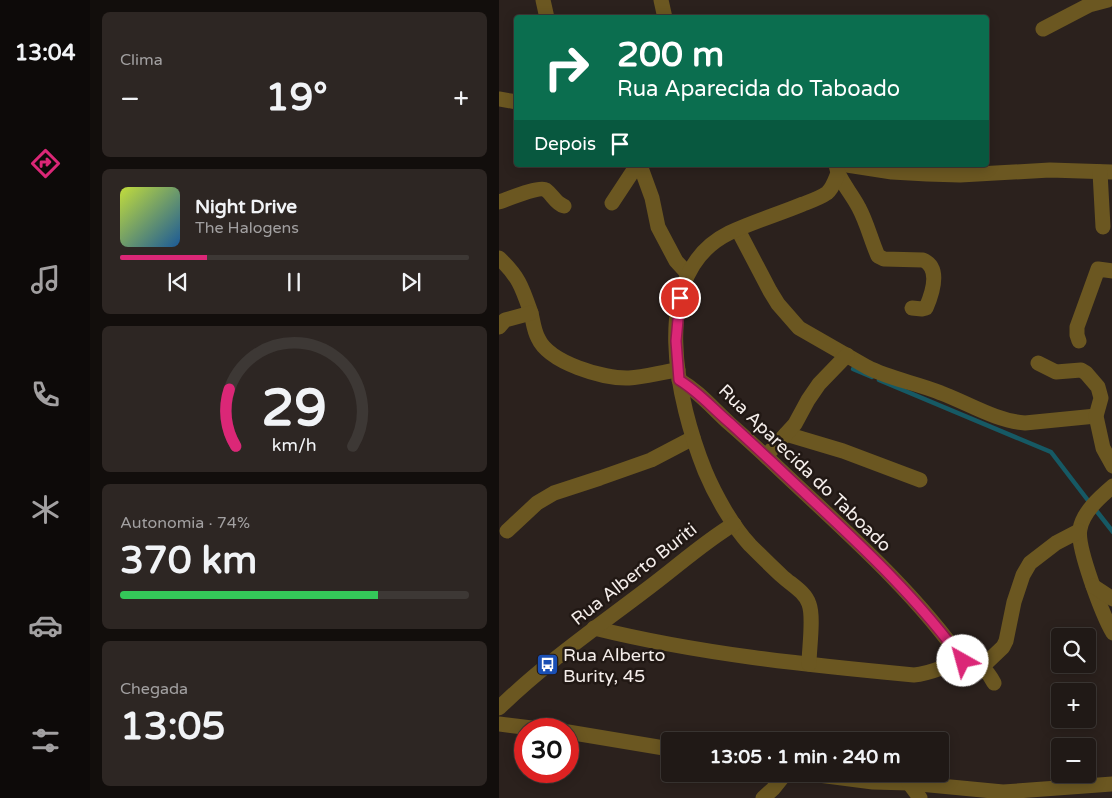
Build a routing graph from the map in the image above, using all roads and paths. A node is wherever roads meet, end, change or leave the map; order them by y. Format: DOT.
graph roads {
  1 [pos="543,0"];
  2 [pos="661,0"];
  3 [pos="1107,0"];
  4 [pos="546,15"];
  5 [pos="664,15"];
  6 [pos="1043,29"];
  7 [pos="499,99"];
  8 [pos="514,102"];
  9 [pos="637,167"];
  10 [pos="639,167"];
  11 [pos="840,168"];
  12 [pos="1106,172"];
  13 [pos="499,202"];
  14 [pos="612,203"];
  15 [pos="564,206"];
  16 [pos="1103,227"];
  17 [pos="739,230"];
  18 [pos="502,265"];
  19 [pos="1112,271"];
  20 [pos="687,274"];
  21 [pos="917,309"];
  22 [pos="531,313"];
  23 [pos="499,327"];
  24 [pos="1079,341"];
  25 [pos="847,355"];
  26 [pos="1038,363"];
  27 [pos="678,375"];
  28 [pos="1096,416"];
  29 [pos="786,434"];
  30 [pos="693,438"];
  31 [pos="766,456"];
  32 [pos="1112,466"];
  33 [pos="920,480"];
  34 [pos="1112,486"];
  35 [pos="734,524"];
  36 [pos="507,531"];
  37 [pos="1079,531"];
  38 [pos="1093,586"];
  39 [pos="1112,599"];
  40 [pos="594,628"];
  41 [pos="1112,633"];
  42 [pos="963,661"];
  43 [pos="809,664"];
  44 [pos="982,667"];
  45 [pos="994,683"];
  46 [pos="499,708"];
  47 [pos="499,724"];
  48 [pos="514,726"];
  49 [pos="579,734"];
  50 [pos="661,748"];
  51 [pos="779,782"];
  52 [pos="873,782"];
  53 [pos="909,783"];
  54 [pos="1112,784"];
  55 [pos="763,798"];
  56 [pos="920,798"];
  1 -- 4 [label="street"];
  2 -- 5 [label="street"];
  3 -- 6 [label="street"];
  7 -- 8 [label="street"];
  9 -- 14 [label="street"];
  10 -- 20 [label="street"];
  11 -- 12 [label="street"];
  11 -- 17 [label="street"];
  11 -- 21 [label="street"];
  12 -- 16 [label="street"];
  13 -- 15 [label="street"];
  17 -- 20 [label="street"];
  17 -- 25 [label="street"];
  18 -- 22 [label="street"];
  19 -- 24 [label="street"];
  20 -- 27 [label="street"];
  22 -- 23 [label="street"];
  22 -- 27 [label="street"];
  25 -- 28 [label="street"];
  25 -- 29 [label="street"];
  26 -- 28 [label="street"];
  27 -- 30 [label="street"];
  27 -- 31 [label="street, Rua Aparecida do Taboado"];
  28 -- 32 [label="street"];
  29 -- 31 [label="street"];
  29 -- 33 [label="street"];
  30 -- 35 [label="street"];
  30 -- 36 [label="street"];
  31 -- 42 [label="street, Rua Aparecida do Taboado"];
  34 -- 37 [label="street"];
  35 -- 40 [label="street, Rua Alberto Buriti"];
  35 -- 43 [label="street"];
  37 -- 38 [label="street"];
  37 -- 44 [label="street"];
  38 -- 39 [label="street"];
  38 -- 41 [label="street"];
  40 -- 43 [label="street"];
  40 -- 46 [label="street, Rua Alberto Buriti"];
  42 -- 43 [label="street"];
  42 -- 44 [label="street"];
  44 -- 45 [label="street"];
  47 -- 48 [label="street"];
  49 -- 50 [label="street"];
  51 -- 55 [label="street"];
  52 -- 53 [label="street"];
  53 -- 54 [label="street"];
  53 -- 56 [label="street"];
}
